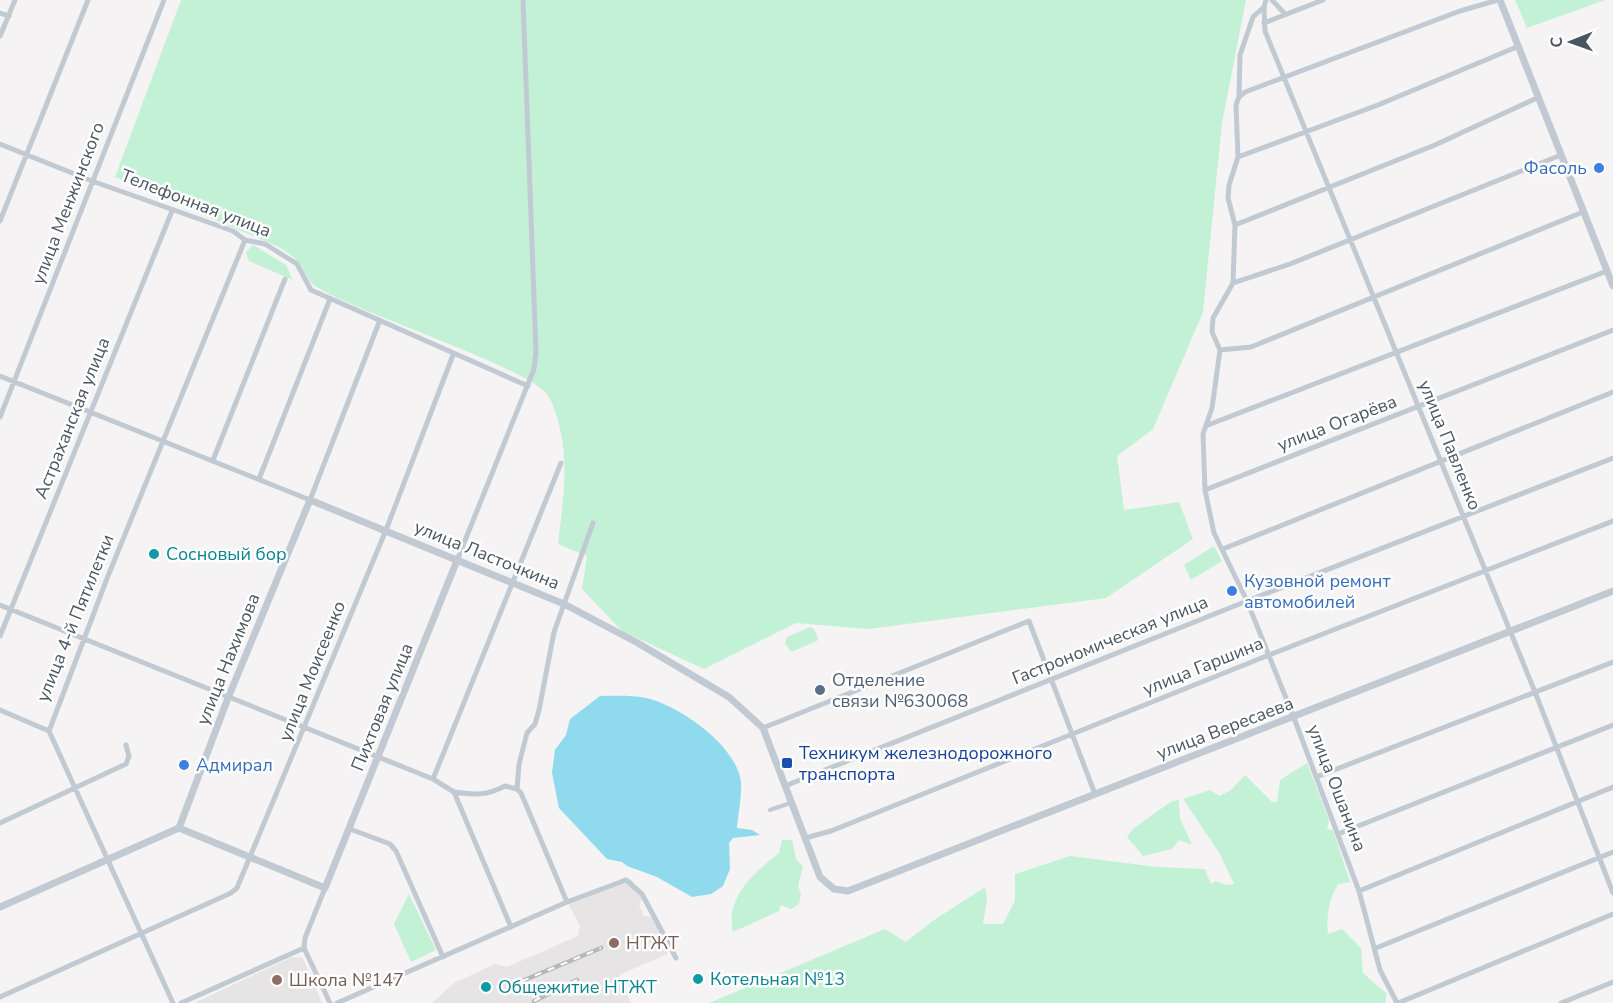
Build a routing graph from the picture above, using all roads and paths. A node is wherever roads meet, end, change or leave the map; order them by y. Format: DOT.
graph roads {
  1 [pos="15,0"];
  2 [pos="88,0"];
  3 [pos="164,0"];
  4 [pos="523,0"];
  5 [pos="1266,0"];
  6 [pos="1272,0"];
  7 [pos="1323,0"];
  8 [pos="1499,0"];
  9 [pos="1264,7"];
  10 [pos="0,13"];
  11 [pos="1285,14"];
  12 [pos="9,16"];
  13 [pos="1264,23"];
  14 [pos="0,36"];
  15 [pos="1519,46"];
  16 [pos="1284,78"];
  17 [pos="1239,97"];
  18 [pos="1539,98"];
  19 [pos="1307,132"];
  20 [pos="0,144"];
  21 [pos="27,155"];
  22 [pos="1561,155"];
  23 [pos="1238,157"];
  24 [pos="92,181"];
  25 [pos="1329,187"];
  26 [pos="172,211"];
  27 [pos="1584,212"];
  28 [pos="0,221"];
  29 [pos="1235,225"];
  30 [pos="245,240"];
  31 [pos="1351,240"];
  32 [pos="1607,271"];
  33 [pos="285,279"];
  34 [pos="1233,283"];
  35 [pos="1613,286"];
  36 [pos="1374,297"];
  37 [pos="330,299"];
  38 [pos="380,320"];
  39 [pos="1613,330"];
  40 [pos="1220,350"];
  41 [pos="1397,352"];
  42 [pos="453,355"];
  43 [pos="0,376"];
  44 [pos="14,382"];
  45 [pos="528,386"];
  46 [pos="1613,392"];
  47 [pos="1419,407"];
  48 [pos="90,411"];
  49 [pos="0,417"];
  50 [pos="1208,425"];
  51 [pos="163,441"];
  52 [pos="1613,458"];
  53 [pos="213,460"];
  54 [pos="1441,461"];
  55 [pos="561,463"];
  56 [pos="259,479"];
  57 [pos="1205,490"];
  58 [pos="310,500"];
  59 [pos="1463,516"];
  60 [pos="1613,521"];
  61 [pos="593,523"];
  62 [pos="386,530"];
  63 [pos="1223,549"];
  64 [pos="458,558"];
  65 [pos="1485,572"];
  66 [pos="512,581"];
  67 [pos="1613,591"];
  68 [pos="1246,601"];
  69 [pos="564,604"];
  70 [pos="0,605"];
  71 [pos="11,610"];
  72 [pos="1510,633"];
  73 [pos="0,636"];
  74 [pos="82,640"];
  75 [pos="1269,655"];
  76 [pos="1613,662"];
  77 [pos="1052,680"];
  78 [pos="1535,692"];
  79 [pos="228,698"];
  80 [pos="0,710"];
  81 [pos="1294,718"];
  82 [pos="1613,724"];
  83 [pos="763,728"];
  84 [pos="305,729"];
  85 [pos="49,731"];
  86 [pos="1073,735"];
  87 [pos="126,745"];
  88 [pos="1556,748"];
  89 [pos="378,757"];
  90 [pos="1316,777"];
  91 [pos="433,779"];
  92 [pos="785,786"];
  93 [pos="1613,787"];
  94 [pos="516,789"];
  95 [pos="75,790"];
  96 [pos="454,792"];
  97 [pos="1095,794"];
  98 [pos="791,802"];
  99 [pos="1577,802"];
  100 [pos="770,810"];
  101 [pos="0,823"];
  102 [pos="179,828"];
  103 [pos="350,829"];
  104 [pos="1338,834"];
  105 [pos="805,838"];
  106 [pos="1613,852"];
  107 [pos="251,857"];
  108 [pos="1599,857"];
  109 [pos="106,861"];
  110 [pos="325,888"];
  111 [pos="848,891"];
  112 [pos="1359,891"];
  113 [pos="1613,893"];
  114 [pos="567,902"];
  115 [pos="0,908"];
  116 [pos="1613,914"];
  117 [pos="511,927"];
  118 [pos="141,935"];
  119 [pos="304,948"];
  120 [pos="1376,948"];
  121 [pos="443,957"];
  122 [pos="676,958"];
  123 [pos="1613,982"];
  124 [pos="0,997"];
  125 [pos="173,1003"];
  126 [pos="182,1003"];
  127 [pos="330,1003"];
  128 [pos="336,1003"];
  129 [pos="1398,1003"];
  130 [pos="1561,1003"];
  1 -- 12 [label="street"];
  2 -- 21 [label="street"];
  3 -- 24 [label="street, улица Менжинского"];
  4 -- 45 [label="street, Пихтовая улица"];
  5 -- 9 [label="street, улица Ошанина"];
  6 -- 11 [label="street"];
  7 -- 11 [label="street"];
  8 -- 15 [label="street"];
  8 -- 16 [label="street"];
  9 -- 13 [label="street, улица Павленко"];
  9 -- 17 [label="street, улица Ошанина"];
  10 -- 12 [label="street"];
  11 -- 13 [label="street"];
  12 -- 14 [label="street"];
  13 -- 16 [label="street, улица Павленко"];
  15 -- 18 [label="street"];
  15 -- 19 [label="street"];
  16 -- 17 [label="street"];
  16 -- 19 [label="street, улица Павленко"];
  17 -- 23 [label="street, улица Ошанина"];
  18 -- 22 [label="street"];
  18 -- 25 [label="street"];
  19 -- 23 [label="street"];
  19 -- 25 [label="street, улица Павленко"];
  20 -- 21 [label="street, Телефонная улица"];
  21 -- 24 [label="street, Телефонная улица"];
  21 -- 28 [label="street"];
  22 -- 27 [label="street"];
  22 -- 31 [label="street"];
  23 -- 29 [label="street, улица Ошанина"];
  24 -- 26 [label="street, Телефонная улица"];
  24 -- 44 [label="street, улица Менжинского"];
  25 -- 29 [label="street"];
  25 -- 31 [label="street, улица Павленко"];
  26 -- 30 [label="street, Телефонная улица"];
  26 -- 48 [label="street, Астраханская улица"];
  27 -- 32 [label="street"];
  27 -- 36 [label="street"];
  29 -- 34 [label="street, улица Ошанина"];
  30 -- 37 [label="street, Телефонная улица"];
  30 -- 51 [label="street, улица 4-й Пятилетки"];
  31 -- 34 [label="street"];
  31 -- 36 [label="street, улица Павленко"];
  32 -- 35 [label="street"];
  32 -- 41 [label="street"];
  33 -- 53 [label="street"];
  34 -- 40 [label="street, улица Ошанина"];
  36 -- 40 [label="street"];
  36 -- 41 [label="street, улица Павленко"];
  37 -- 38 [label="street, Телефонная улица"];
  37 -- 56 [label="street"];
  38 -- 42 [label="street, Телефонная улица"];
  38 -- 58 [label="street, улица Нахимова"];
  39 -- 47 [label="street, улица Огарёва"];
  40 -- 50 [label="street, улица Ошанина"];
  41 -- 47 [label="street, улица Павленко"];
  41 -- 50 [label="street"];
  42 -- 45 [label="street, Телефонная улица"];
  42 -- 62 [label="street, улица Моисеенко"];
  43 -- 44 [label="street, улица Ласточкина"];
  44 -- 48 [label="street, улица Ласточкина"];
  44 -- 49 [label="street, улица Менжинского"];
  45 -- 64 [label="street, Пихтовая улица"];
  46 -- 54 [label="street"];
  47 -- 54 [label="street, улица Павленко"];
  47 -- 57 [label="street, улица Огарёва"];
  48 -- 51 [label="street, улица Ласточкина"];
  48 -- 71 [label="street, Астраханская улица"];
  50 -- 57 [label="street, улица Ошанина"];
  51 -- 53 [label="street, улица Ласточкина"];
  51 -- 74 [label="street, улица 4-й Пятилетки"];
  52 -- 59 [label="street, Гастрономическая улица"];
  53 -- 56 [label="street, улица Ласточкина"];
  54 -- 59 [label="street, улица Павленко"];
  54 -- 63 [label="street"];
  55 -- 66 [label="street"];
  56 -- 58 [label="street, улица Ласточкина"];
  57 -- 63 [label="street, улица Ошанина"];
  58 -- 62 [label="street, улица Ласточкина"];
  58 -- 79 [label="street, улица Нахимова"];
  59 -- 65 [label="street, улица Павленко"];
  59 -- 68 [label="street, Гастрономическая улица"];
  60 -- 65 [label="street, улица Гаршина"];
  61 -- 69 [label="street"];
  62 -- 64 [label="street, улица Ласточкина"];
  62 -- 84 [label="street, улица Моисеенко"];
  63 -- 68 [label="street, улица Ошанина"];
  64 -- 66 [label="street, улица Ласточкина"];
  64 -- 89 [label="street, Пихтовая улица"];
  65 -- 72 [label="street, улица Павленко"];
  65 -- 75 [label="street, улица Гаршина"];
  66 -- 69 [label="street, улица Ласточкина"];
  66 -- 91 [label="street"];
  67 -- 72 [label="street, улица Вересаева"];
  68 -- 75 [label="street, улица Ошанина"];
  68 -- 77 [label="street, Гастрономическая улица"];
  69 -- 83 [label="street, улица Ласточкина"];
  69 -- 94 [label="street"];
  70 -- 71 [label="street"];
  71 -- 73 [label="street, Астраханская улица"];
  71 -- 74 [label="street"];
  72 -- 78 [label="street, улица Павленко"];
  72 -- 81 [label="street, улица Вересаева"];
  74 -- 79 [label="street"];
  74 -- 85 [label="street, улица 4-й Пятилетки"];
  75 -- 81 [label="street, улица Ошанина"];
  75 -- 86 [label="street, улица Гаршина"];
  76 -- 78 [label="street"];
  77 -- 83 [label="street"];
  77 -- 86 [label="street"];
  77 -- 92 [label="street, Гастрономическая улица"];
  78 -- 88 [label="street, улица Павленко"];
  78 -- 90 [label="street"];
  79 -- 84 [label="street"];
  79 -- 102 [label="street, улица Нахимова"];
  80 -- 85 [label="street"];
  81 -- 90 [label="street, улица Ошанина"];
  81 -- 97 [label="street, улица Вересаева"];
  82 -- 88 [label="street"];
  83 -- 92 [label="street, улица Ласточкина"];
  84 -- 89 [label="street"];
  84 -- 107 [label="street, улица Моисеенко"];
  85 -- 95 [label="street, улица 4-й Пятилетки"];
  86 -- 97 [label="street"];
  86 -- 105 [label="street, улица Гаршина"];
  87 -- 95 [label="street"];
  88 -- 99 [label="street, улица Павленко"];
  88 -- 104 [label="street"];
  89 -- 91 [label="street"];
  89 -- 103 [label="street, Пихтовая улица"];
  90 -- 104 [label="street, улица Ошанина"];
  91 -- 96 [label="street"];
  92 -- 98 [label="street, улица Ласточкина"];
  93 -- 99 [label="street"];
  94 -- 96 [label="street"];
  94 -- 114 [label="street"];
  95 -- 101 [label="street"];
  95 -- 109 [label="street, улица 4-й Пятилетки"];
  96 -- 117 [label="street"];
  97 -- 111 [label="street, улица Вересаева"];
  98 -- 100 [label="street"];
  98 -- 105 [label="street, улица Ласточкина"];
  99 -- 108 [label="street, улица Павленко"];
  99 -- 112 [label="street"];
  102 -- 107 [label="street"];
  102 -- 109 [label="street"];
  103 -- 110 [label="street, Пихтовая улица"];
  103 -- 121 [label="street"];
  104 -- 112 [label="street, улица Ошанина"];
  105 -- 111 [label="street, улица Ласточкина"];
  106 -- 108 [label="street"];
  107 -- 110 [label="street"];
  107 -- 118 [label="street, улица Моисеенко"];
  108 -- 113 [label="street, улица Павленко"];
  108 -- 120 [label="street"];
  109 -- 115 [label="street"];
  109 -- 118 [label="street, улица 4-й Пятилетки"];
  110 -- 119 [label="street, Пихтовая улица"];
  112 -- 120 [label="street, улица Ошанина"];
  114 -- 117 [label="street"];
  114 -- 122 [label="street"];
  116 -- 129 [label="street"];
  117 -- 121 [label="street"];
  118 -- 124 [label="street, улица Моисеенко"];
  118 -- 125 [label="street, улица 4-й Пятилетки"];
  119 -- 126 [label="street"];
  119 -- 127 [label="street"];
  120 -- 129 [label="street, улица Ошанина"];
  121 -- 128 [label="street"];
  123 -- 130 [label="street"];
}
